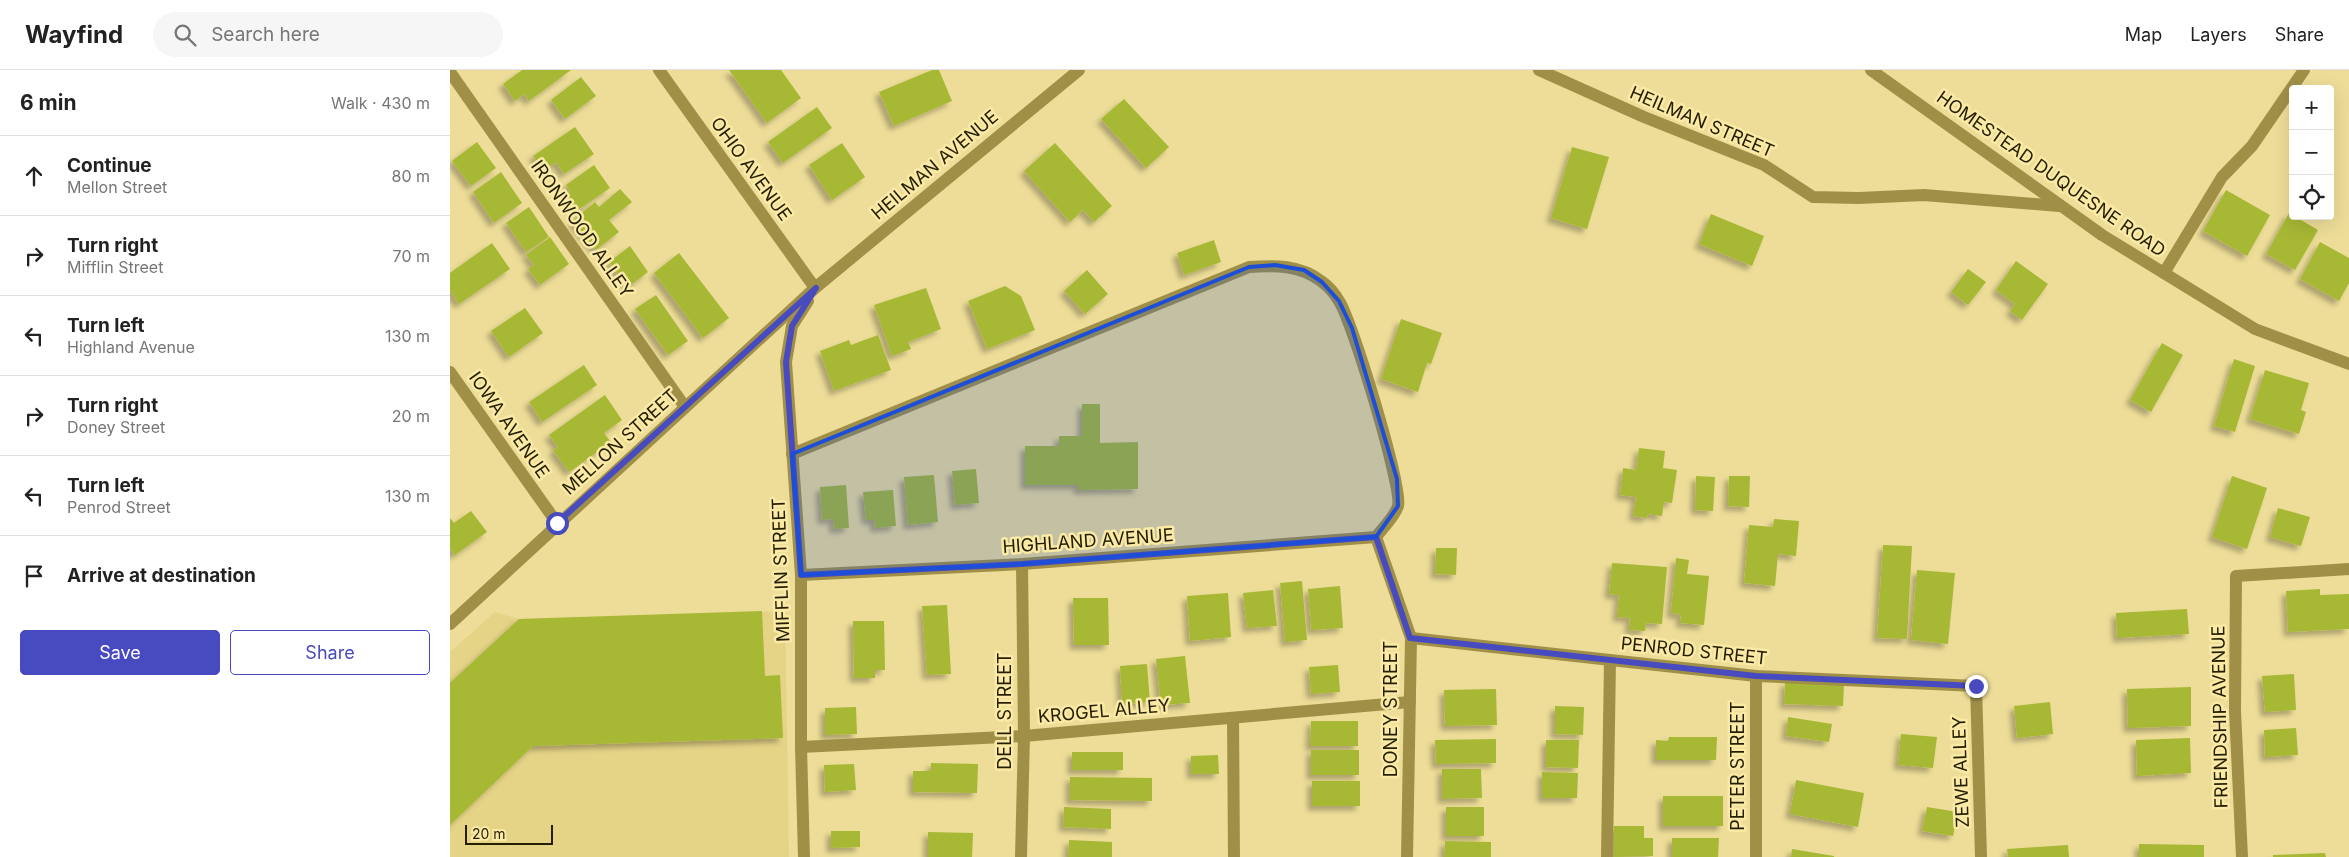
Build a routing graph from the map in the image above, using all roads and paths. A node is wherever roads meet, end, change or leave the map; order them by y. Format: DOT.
graph roads {
  1 [pos="659,70"];
  2 [pos="1079,70"];
  3 [pos="1539,70"];
  4 [pos="1871,70"];
  5 [pos="2304,70"];
  6 [pos="450,72"];
  7 [pos="2061,206"];
  8 [pos="2164,273"];
  9 [pos="816,288"];
  10 [pos="2349,364"];
  11 [pos="450,372"];
  12 [pos="685,407"];
  13 [pos="792,454"];
  14 [pos="557,523"];
  15 [pos="1376,537"];
  16 [pos="1022,564"];
  17 [pos="2349,569"];
  18 [pos="801,575"];
  19 [pos="450,624"];
  20 [pos="1410,638"];
  21 [pos="1610,660"];
  22 [pos="1756,676"];
  23 [pos="1976,686"];
  24 [pos="1410,702"];
  25 [pos="1233,718"];
  26 [pos="1024,736"];
  27 [pos="801,748"];
  28 [pos="804,857"];
  29 [pos="1020,857"];
  30 [pos="1234,857"];
  31 [pos="1407,857"];
  32 [pos="1607,857"];
  33 [pos="1756,857"];
  34 [pos="1980,857"];
  35 [pos="2242,857"];
  1 -- 9 [label="street, OHIO AVENUE"];
  2 -- 9 [label="street, HEILMAN AVENUE"];
  3 -- 7 [label="street, HEILMAN STREET"];
  4 -- 7 [label="street, HOMESTEAD DUQUESNE ROAD"];
  5 -- 8 [label="street"];
  6 -- 12 [label="street, IRONWOOD ALLEY"];
  7 -- 8 [label="street, HOMESTEAD DUQUESNE ROAD"];
  8 -- 10 [label="street, HOMESTEAD DUQUESNE ROAD"];
  9 -- 12 [label="street, MELLON STREET"];
  9 -- 13 [label="street, MIFFLIN STREET"];
  11 -- 14 [label="street, IOWA AVENUE"];
  12 -- 14 [label="street, MELLON STREET"];
  13 -- 15 [label="street"];
  13 -- 18 [label="street, MIFFLIN STREET"];
  14 -- 19 [label="street, MELLON STREET"];
  15 -- 16 [label="street, HIGHLAND AVENUE"];
  15 -- 20 [label="street, DONEY STREET"];
  16 -- 18 [label="street, HIGHLAND AVENUE"];
  16 -- 26 [label="street, DELL STREET"];
  17 -- 35 [label="street, FRIENDSHIP AVENUE"];
  18 -- 27 [label="street, MIFFLIN STREET"];
  20 -- 21 [label="street, PENROD STREET"];
  20 -- 24 [label="street, DONEY STREET"];
  21 -- 22 [label="street, PENROD STREET"];
  21 -- 32 [label="street"];
  22 -- 23 [label="street, PENROD STREET"];
  22 -- 33 [label="street, PETER STREET"];
  23 -- 34 [label="street, ZEWE ALLEY"];
  24 -- 25 [label="street, KROGEL ALLEY"];
  24 -- 31 [label="street, DONEY STREET"];
  25 -- 26 [label="street, KROGEL ALLEY"];
  25 -- 30 [label="street"];
  26 -- 27 [label="street, KROGEL ALLEY"];
  26 -- 29 [label="street, DELL STREET"];
  27 -- 28 [label="street, MIFFLIN STREET"];
}
